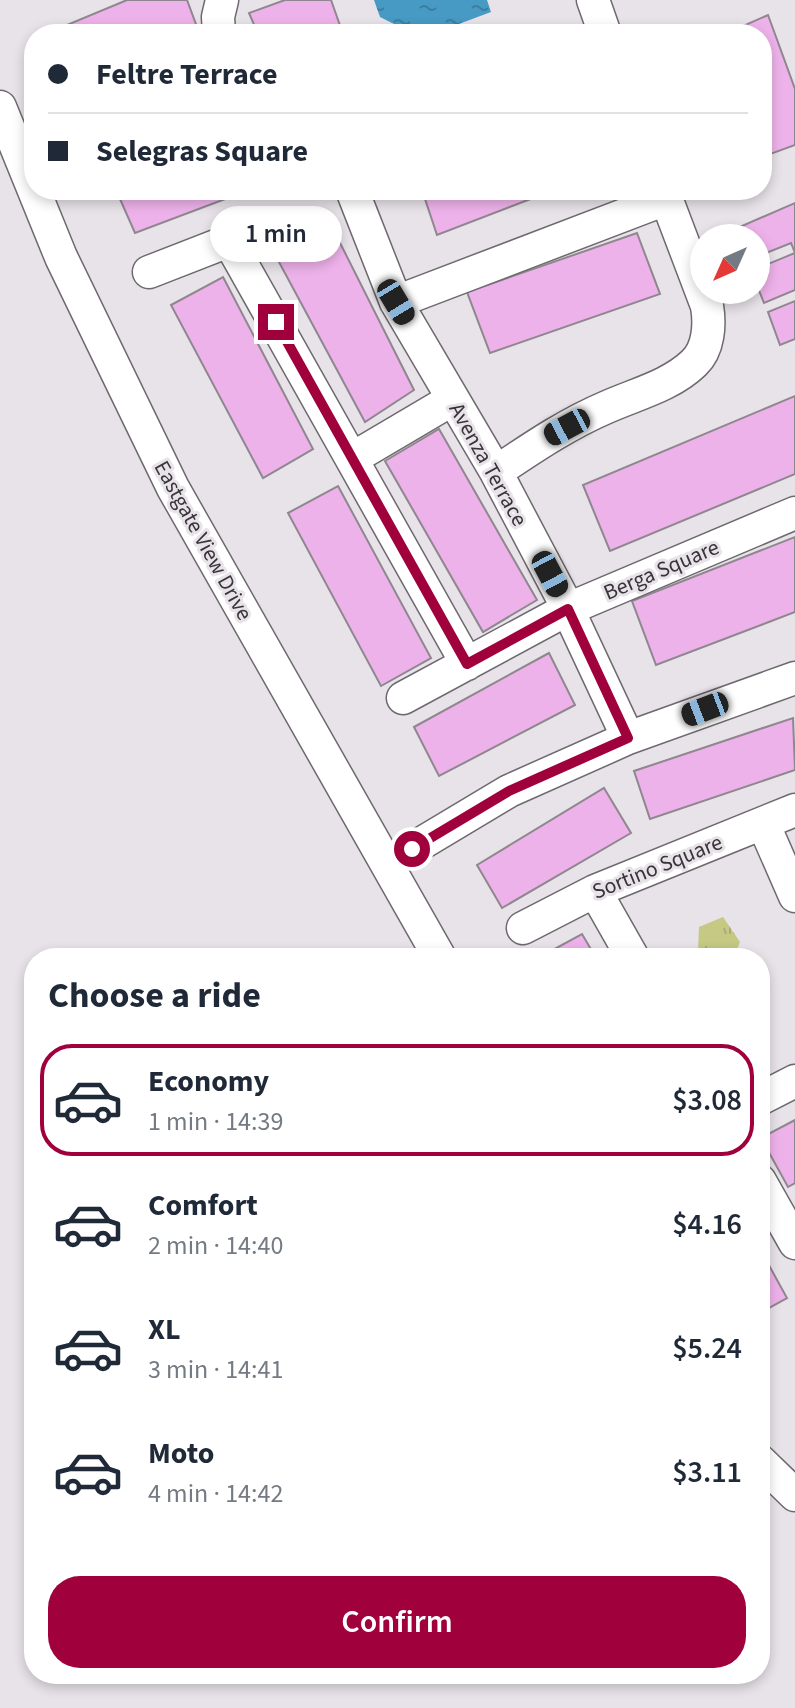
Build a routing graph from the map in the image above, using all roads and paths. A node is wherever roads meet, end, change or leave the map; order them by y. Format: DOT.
graph roads {
  1 [pos="222,0"];
  2 [pos="593,0"];
  3 [pos="218,24"];
  4 [pos="601,24"];
  5 [pos="0,107"];
  6 [pos="24,154"];
  7 [pos="41,200"];
  8 [pos="356,200"];
  9 [pos="649,200"];
  10 [pos="666,200"];
  11 [pos="262,228"];
  12 [pos="229,241"];
  13 [pos="149,272"];
  14 [pos="396,302"];
  15 [pos="453,399"];
  16 [pos="353,458"];
  17 [pos="496,472"];
  18 [pos="795,513"];
  19 [pos="568,609"];
  20 [pos="467,664"];
  21 [pos="795,678"];
  22 [pos="403,698"];
  23 [pos="628,738"];
  24 [pos="795,810"];
  25 [pos="763,823"];
  26 [pos="387,864"];
  27 [pos="595,891"];
  28 [pos="795,896"];
  29 [pos="523,928"];
  30 [pos="434,948"];
  31 [pos="627,948"];
  32 [pos="795,1081"];
  33 [pos="770,1094"];
  34 [pos="770,1197"];
  35 [pos="792,1231"];
  36 [pos="770,1471"];
  37 [pos="795,1495"];
  1 -- 3 [label="street"];
  2 -- 4 [label="street"];
  5 -- 6 [label="street, Eastgate View Drive"];
  7 -- 26 [label="street, Eastgate View Drive"];
  8 -- 14 [label="street, Avenza Terrace"];
  9 -- 14 [label="street"];
  10 -- 17 [label="street"];
  11 -- 12 [label="street"];
  12 -- 13 [label="street"];
  12 -- 16 [label="street"];
  14 -- 15 [label="street, Avenza Terrace"];
  15 -- 16 [label="street"];
  15 -- 17 [label="street, Avenza Terrace"];
  16 -- 20 [label="street"];
  17 -- 19 [label="street, Avenza Terrace"];
  18 -- 19 [label="street, Berga Square"];
  19 -- 20 [label="street, Berga Square"];
  19 -- 23 [label="street, Avenza Terrace"];
  20 -- 22 [label="street, Berga Square"];
  21 -- 23 [label="street"];
  23 -- 26 [label="street"];
  24 -- 25 [label="street, Sortino Square"];
  25 -- 27 [label="street, Sortino Square"];
  25 -- 28 [label="street"];
  26 -- 30 [label="street, Eastgate View Drive"];
  27 -- 29 [label="street, Sortino Square"];
  27 -- 31 [label="street"];
  32 -- 33 [label="street"];
  34 -- 35 [label="street"];
  36 -- 37 [label="street"];
}
